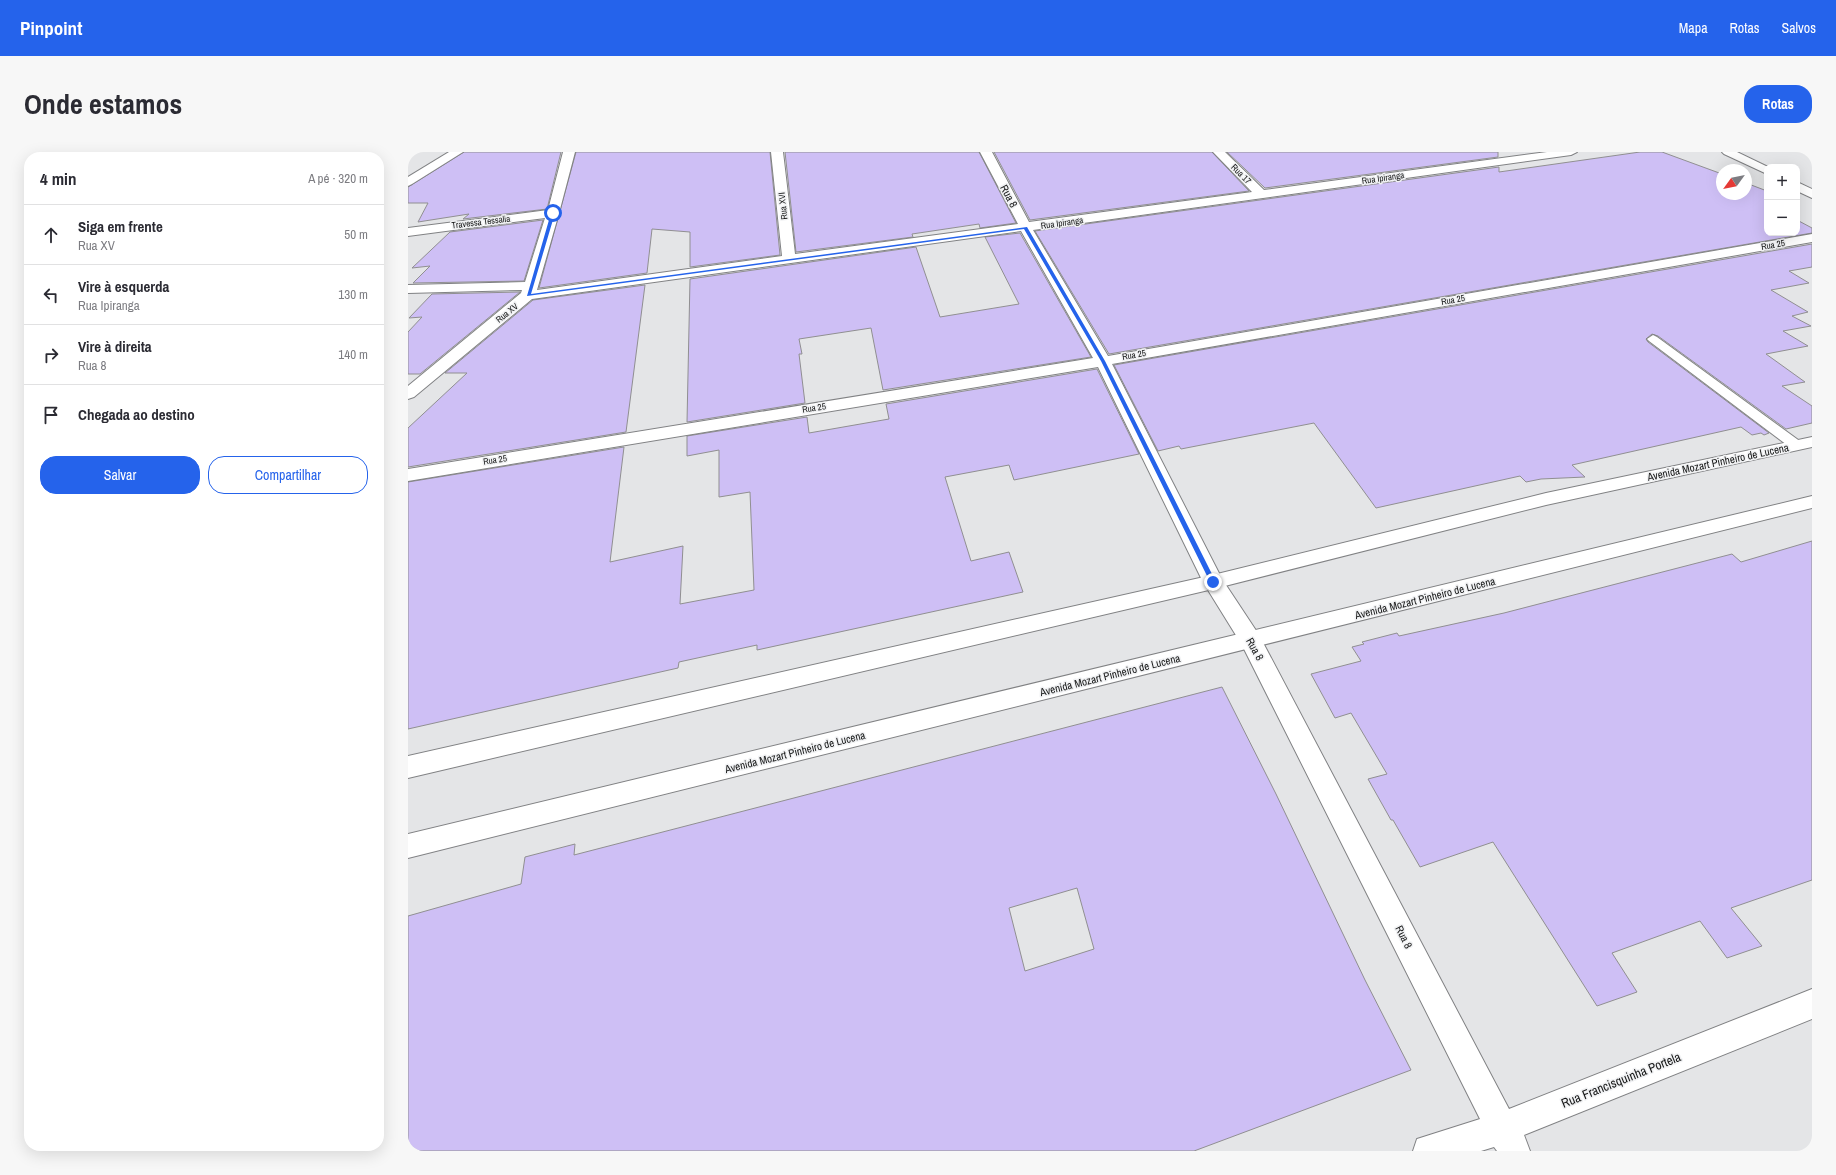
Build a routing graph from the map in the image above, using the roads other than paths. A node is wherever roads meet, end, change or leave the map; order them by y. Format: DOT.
graph roads {
  1 [pos="457,152"];
  2 [pos="569,152"];
  3 [pos="777,152"];
  4 [pos="986,152"];
  5 [pos="1219,152"];
  6 [pos="1572,152"];
  7 [pos="1728,152"];
  8 [pos="1458,156"];
  9 [pos="1473,166"];
  10 [pos="408,168"];
  11 [pos="429,169"];
  12 [pos="1764,170"];
  13 [pos="408,182"];
  14 [pos="1800,188"];
  15 [pos="1812,194"];
  16 [pos="1262,195"];
  17 [pos="553,213"];
  18 [pos="1026,228"];
  19 [pos="408,232"];
  20 [pos="1812,238"];
  21 [pos="789,260"];
  22 [pos="408,289"];
  23 [pos="530,291"];
  24 [pos="1653,339"];
  25 [pos="1103,361"];
  26 [pos="408,394"];
  27 [pos="1804,444"];
  28 [pos="408,475"];
  29 [pos="1812,502"];
  30 [pos="1213,582"];
  31 [pos="1251,640"];
  32 [pos="408,767"];
  33 [pos="408,846"];
  34 [pos="1812,1004"];
  35 [pos="1508,1139"];
  36 [pos="1429,1151"];
  1 -- 11 [label="street"];
  2 -- 17 [label="street"];
  3 -- 21 [label="street, Rua XVI"];
  4 -- 18 [label="street, Rua 8"];
  5 -- 16 [label="street, Rua 17"];
  6 -- 9 [label="street, Rua Ipiranga"];
  7 -- 12 [label="street"];
  8 -- 9 [label="street"];
  9 -- 16 [label="street, Rua Ipiranga"];
  10 -- 11 [label="street"];
  11 -- 13 [label="street"];
  14 -- 15 [label="street"];
  16 -- 18 [label="street, Rua Ipiranga"];
  17 -- 19 [label="street, Travessa Tessalia"];
  17 -- 23 [label="street"];
  18 -- 21 [label="street, Rua Ipiranga"];
  18 -- 25 [label="street, Rua 8"];
  20 -- 25 [label="street, Rua 25"];
  21 -- 23 [label="street, Rua Ipiranga"];
  22 -- 23 [label="street, Rua Ipiranga"];
  23 -- 26 [label="street, Rua XV"];
  24 -- 27 [label="lane"];
  25 -- 28 [label="street, Rua 25"];
  25 -- 30 [label="street, Rua 8"];
  27 -- 30 [label="street, Avenida Mozart Pinheiro de Lucena"];
  29 -- 31 [label="street, Avenida Mozart Pinheiro de Lucena"];
  30 -- 31 [label="street, Rua 8"];
  30 -- 32 [label="street, Avenida Mozart Pinheiro de Lucena"];
  31 -- 33 [label="street, Avenida Mozart Pinheiro de Lucena"];
  31 -- 35 [label="street, Rua 8"];
  34 -- 35 [label="street, Rua Francisquinha Portela"];
  35 -- 36 [label="street, Rua Francisquinha Portela"];
}
